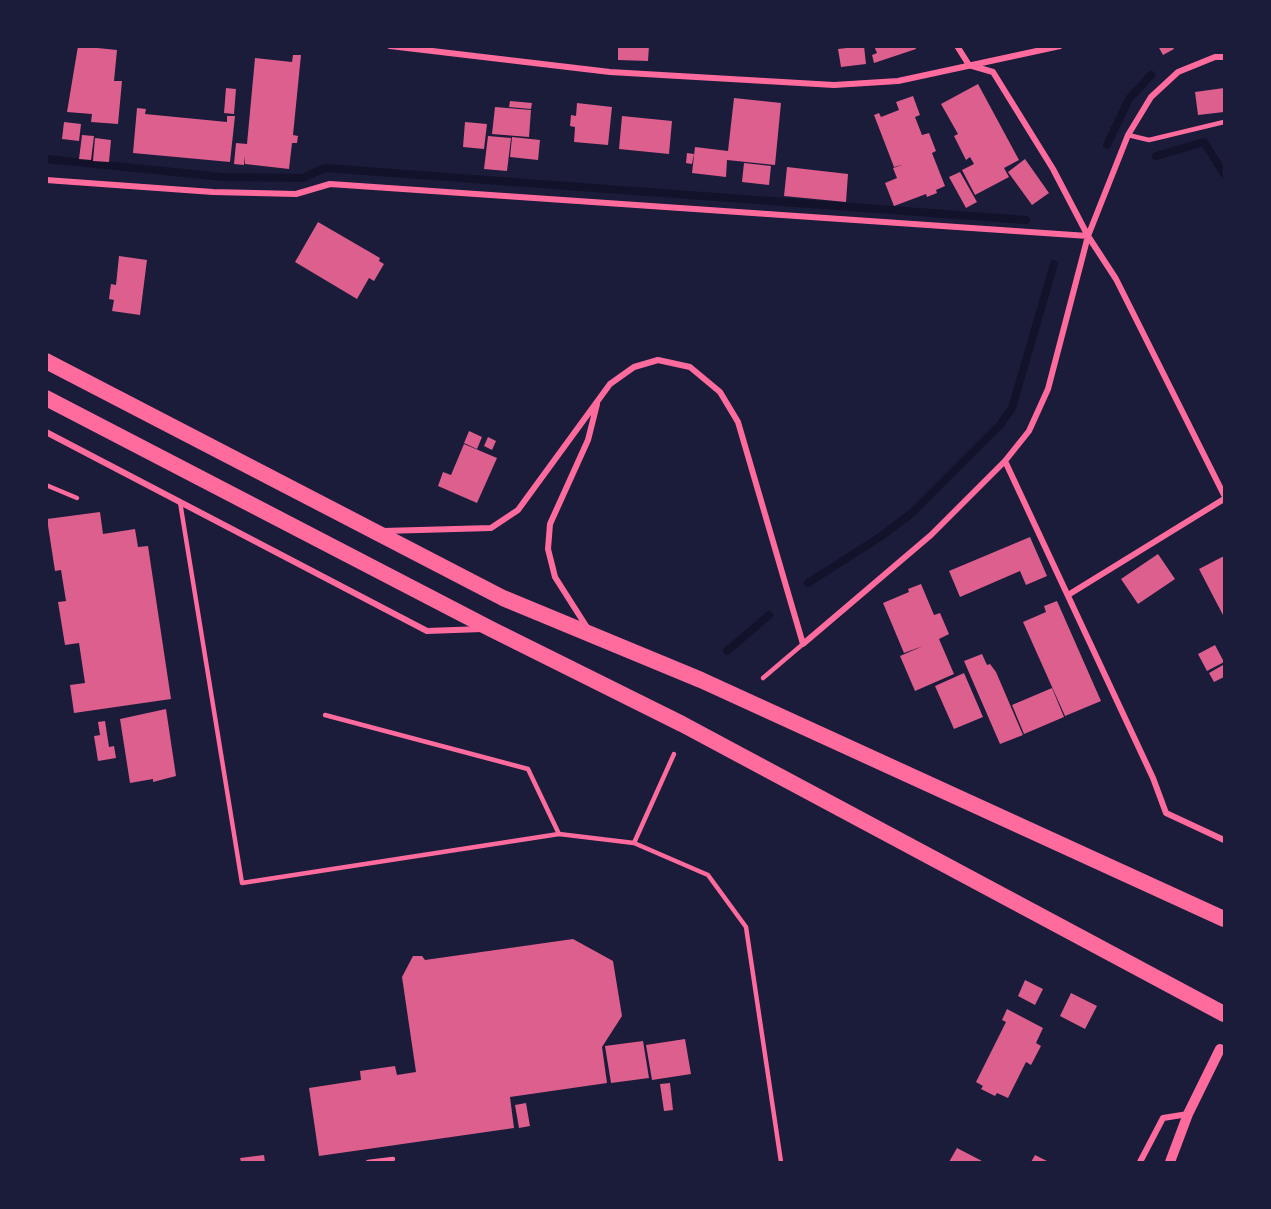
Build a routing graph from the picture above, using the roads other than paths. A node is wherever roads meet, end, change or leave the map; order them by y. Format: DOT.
graph roads {
  1 [pos="390,46"];
  2 [pos="957,46"];
  3 [pos="1060,46"];
  4 [pos="1224,57"];
  5 [pos="969,65"];
  6 [pos="1224,122"];
  7 [pos="1128,135"];
  8 [pos="46,180"];
  9 [pos="1088,237"];
  10 [pos="46,361"];
  11 [pos="46,398"];
  12 [pos="597,401"];
  13 [pos="46,432"];
  14 [pos="1005,461"];
  15 [pos="46,485"];
  16 [pos="1224,497"];
  17 [pos="77,498"];
  18 [pos="180,502"];
  19 [pos="371,531"];
  20 [pos="1068,595"];
  21 [pos="491,629"];
  22 [pos="592,635"];
  23 [pos="803,644"];
  24 [pos="763,678"];
  25 [pos="325,715"];
  26 [pos="674,754"];
  27 [pos="559,834"];
  28 [pos="1224,840"];
  29 [pos="634,843"];
  30 [pos="1224,919"];
  31 [pos="1224,1014"];
  32 [pos="1220,1049"];
  33 [pos="1188,1114"];
  34 [pos="393,1159"];
  35 [pos="368,1162"];
  36 [pos="781,1162"];
  37 [pos="1140,1162"];
  38 [pos="1170,1162"];
  1 -- 5 [label="street"];
  2 -- 5 [label="street"];
  3 -- 5 [label="street"];
  4 -- 7 [label="street"];
  5 -- 9 [label="street"];
  6 -- 7 [label="lane"];
  7 -- 9 [label="street"];
  8 -- 9 [label="street"];
  9 -- 14 [label="street"];
  9 -- 16 [label="street"];
  10 -- 19 [label="highway"];
  11 -- 21 [label="highway"];
  12 -- 19 [label="street"];
  12 -- 22 [label="street"];
  12 -- 23 [label="street"];
  13 -- 18 [label="street"];
  14 -- 20 [label="street"];
  14 -- 23 [label="street"];
  15 -- 17 [label="lane"];
  16 -- 20 [label="street"];
  18 -- 21 [label="street"];
  18 -- 27 [label="lane"];
  19 -- 22 [label="highway"];
  20 -- 28 [label="street"];
  21 -- 31 [label="highway"];
  22 -- 30 [label="highway"];
  23 -- 24 [label="lane"];
  25 -- 27 [label="lane"];
  26 -- 29 [label="lane"];
  27 -- 29 [label="lane"];
  29 -- 36 [label="lane"];
  32 -- 33 [label="street"];
  33 -- 37 [label="street"];
  33 -- 38 [label="street"];
  34 -- 35 [label="lane"];
}
